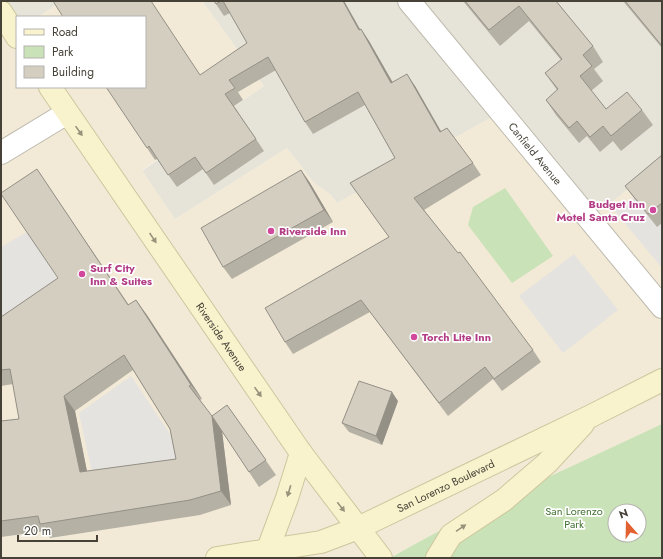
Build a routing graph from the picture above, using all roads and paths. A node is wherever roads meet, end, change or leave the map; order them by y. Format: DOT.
graph roads {
  1 [pos="409,1"];
  2 [pos="1,12"];
  3 [pos="16,35"];
  4 [pos="51,88"];
  5 [pos="66,112"];
  6 [pos="1,153"];
  7 [pos="662,307"];
  8 [pos="662,380"];
  9 [pos="591,416"];
  10 [pos="301,454"];
  11 [pos="358,528"];
  12 [pos="268,549"];
  13 [pos="217,558"];
  14 [pos="381,558"];
  15 [pos="437,558"];
  1 -- 7 [label="street, Canfield Avenue"];
  2 -- 3 [label="main road"];
  4 -- 5 [label="main road, Riverside Avenue"];
  5 -- 6 [label="street"];
  5 -- 10 [label="main road, Riverside Avenue, one-way"];
  8 -- 9 [label="main road, San Lorenzo Boulevard"];
  9 -- 11 [label="main road, San Lorenzo Boulevard"];
  15 -- 9 [label="main road, one-way"];
  10 -- 11 [label="main road, Riverside Avenue, one-way"];
  10 -- 12 [label="main road, one-way"];
  11 -- 12 [label="main road, San Lorenzo Boulevard"];
  11 -- 14 [label="main road, Riverside Avenue"];
  12 -- 13 [label="main road, San Lorenzo Boulevard"];
}
